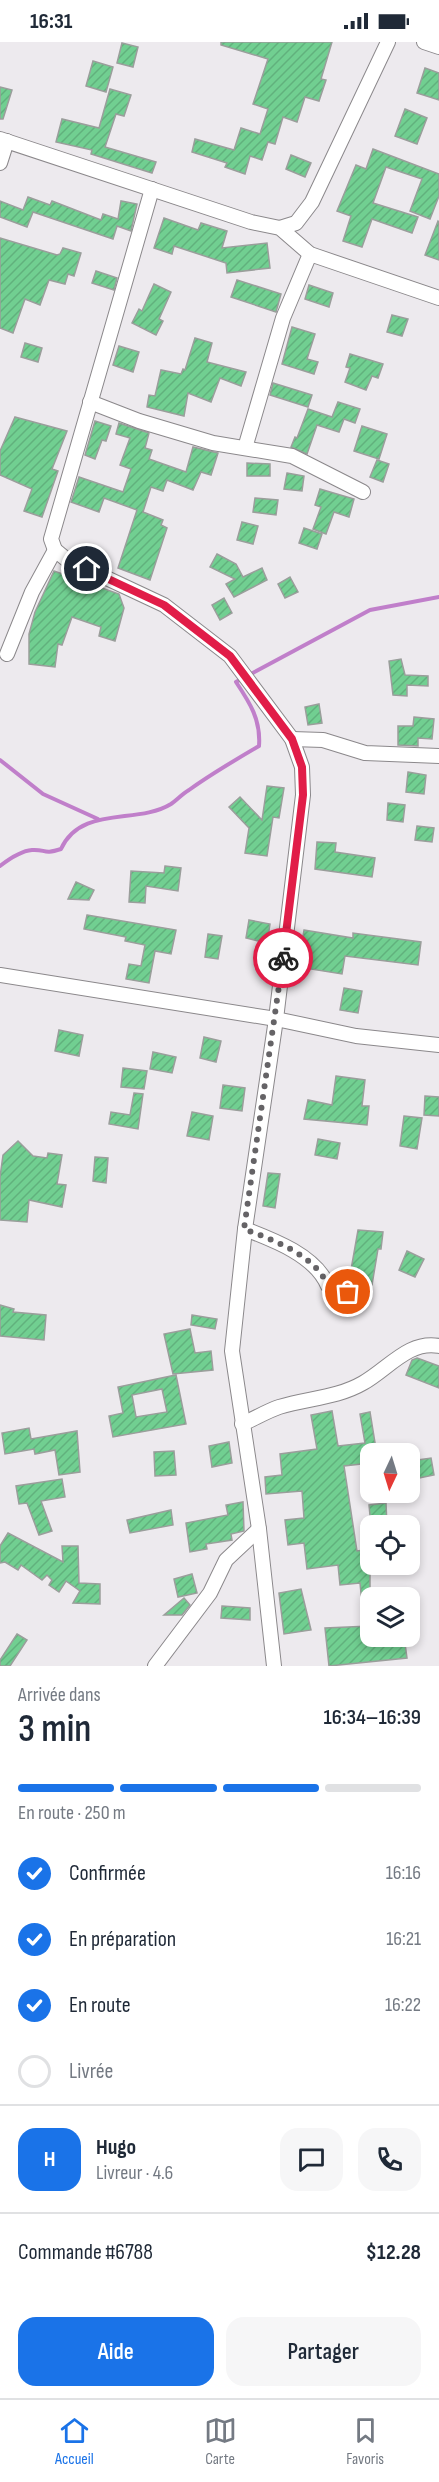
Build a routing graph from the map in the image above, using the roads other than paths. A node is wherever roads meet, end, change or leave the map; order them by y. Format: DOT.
graph roads {
  1 [pos="388,42"];
  2 [pos="424,42"];
  3 [pos="439,47"];
  4 [pos="3,140"];
  5 [pos="0,163"];
  6 [pos="152,189"];
  7 [pos="280,228"];
  8 [pos="310,254"];
  9 [pos="439,298"];
  10 [pos="90,402"];
  11 [pos="245,447"];
  12 [pos="363,492"];
  13 [pos="55,550"];
  14 [pos="7,654"];
  15 [pos="292,739"];
  16 [pos="439,756"];
  17 [pos="0,975"];
  18 [pos="276,1019"];
  19 [pos="439,1045"];
  20 [pos="244,1229"];
  21 [pos="348,1292"];
  22 [pos="439,1346"];
  23 [pos="242,1424"];
  24 [pos="259,1529"];
  25 [pos="155,1666"];
  26 [pos="274,1666"];
  1 -- 7 [label="street"];
  2 -- 3 [label="street"];
  4 -- 5 [label="street"];
  4 -- 6 [label="street"];
  6 -- 7 [label="street"];
  6 -- 10 [label="street"];
  7 -- 8 [label="street"];
  8 -- 9 [label="street"];
  8 -- 11 [label="street"];
  10 -- 11 [label="street"];
  10 -- 13 [label="street"];
  11 -- 12 [label="street"];
  13 -- 14 [label="street"];
  13 -- 15 [label="street"];
  15 -- 16 [label="street"];
  15 -- 18 [label="street"];
  17 -- 18 [label="street"];
  18 -- 19 [label="street"];
  18 -- 20 [label="street"];
  20 -- 21 [label="street"];
  20 -- 23 [label="street"];
  22 -- 23 [label="street"];
  23 -- 24 [label="street"];
  24 -- 25 [label="street"];
  24 -- 26 [label="street"];
}
